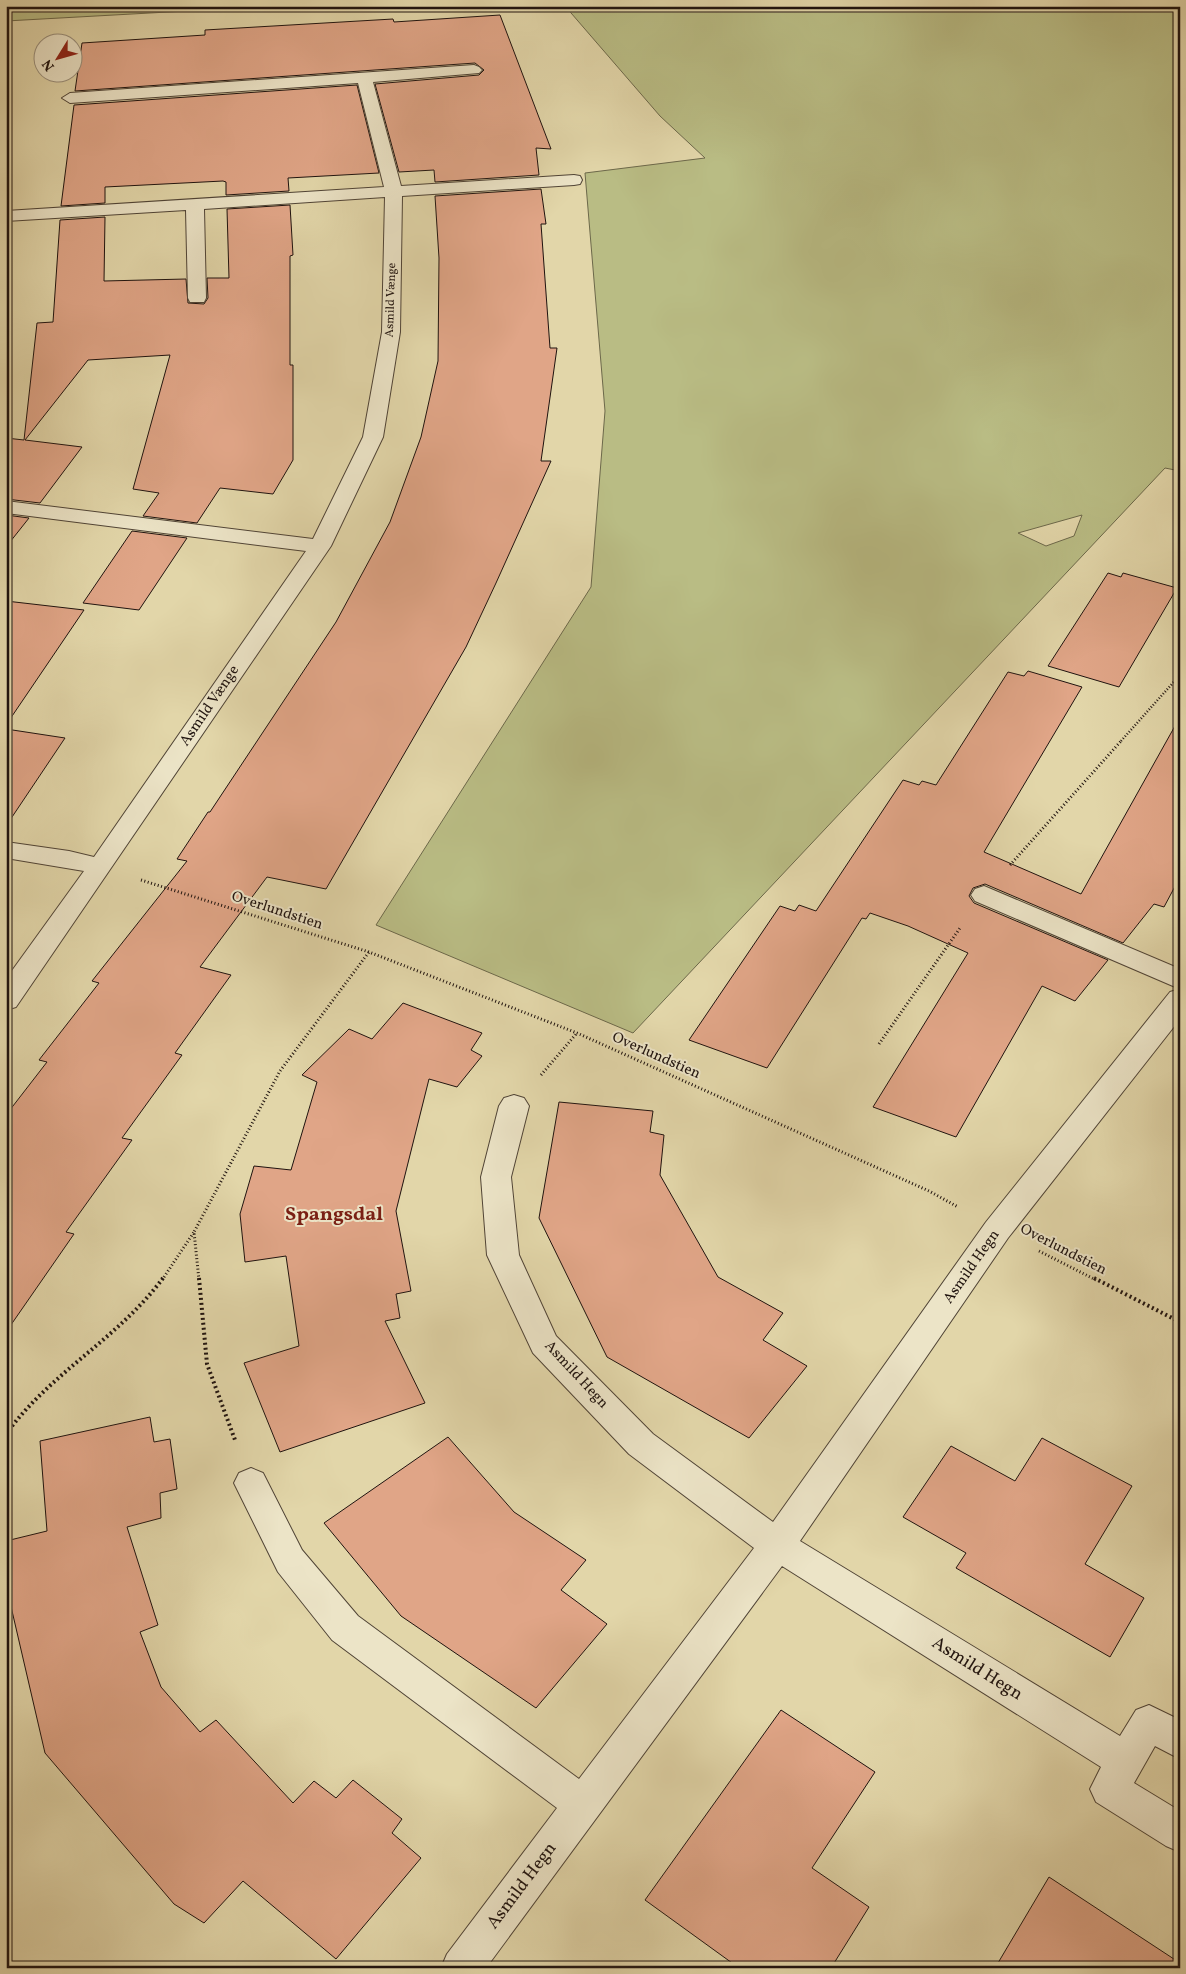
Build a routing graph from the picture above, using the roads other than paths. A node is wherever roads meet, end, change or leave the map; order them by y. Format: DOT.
graph roads {
  1 [pos="474,70"];
  2 [pos="364,78"];
  3 [pos="70,98"];
  4 [pos="574,180"];
  5 [pos="394,191"];
  6 [pos="195,204"];
  7 [pos="6,216"];
  8 [pos="197,298"];
  9 [pos="6,507"];
  10 [pos="320,546"];
  11 [pos="6,850"];
  12 [pos="100,867"];
  13 [pos="984,894"];
  14 [pos="1180,980"];
  15 [pos="1180,999"];
  16 [pos="6,1000"];
  17 [pos="514,1106"];
  18 [pos="251,1483"];
  19 [pos="777,1545"];
  20 [pos="1180,1740"];
  21 [pos="1126,1761"];
  22 [pos="583,1805"];
  23 [pos="1180,1833"];
  24 [pos="461,1968"];
  1 -- 2 [label="street"];
  2 -- 3 [label="street"];
  2 -- 5 [label="street, Asmild Vænge"];
  4 -- 5 [label="street"];
  5 -- 6 [label="street"];
  5 -- 10 [label="street, Asmild Vænge"];
  6 -- 7 [label="street"];
  6 -- 8 [label="street"];
  9 -- 10 [label="street"];
  10 -- 12 [label="street, Asmild Vænge"];
  11 -- 12 [label="street"];
  12 -- 16 [label="street, Asmild Vænge"];
  13 -- 14 [label="street"];
  15 -- 19 [label="street, Asmild Hegn"];
  17 -- 19 [label="street, Asmild Hegn"];
  18 -- 22 [label="street"];
  19 -- 21 [label="street, Asmild Hegn"];
  19 -- 22 [label="street, Asmild Hegn"];
  20 -- 21 [label="street"];
  21 -- 23 [label="street"];
  22 -- 24 [label="street, Asmild Hegn"];
}
